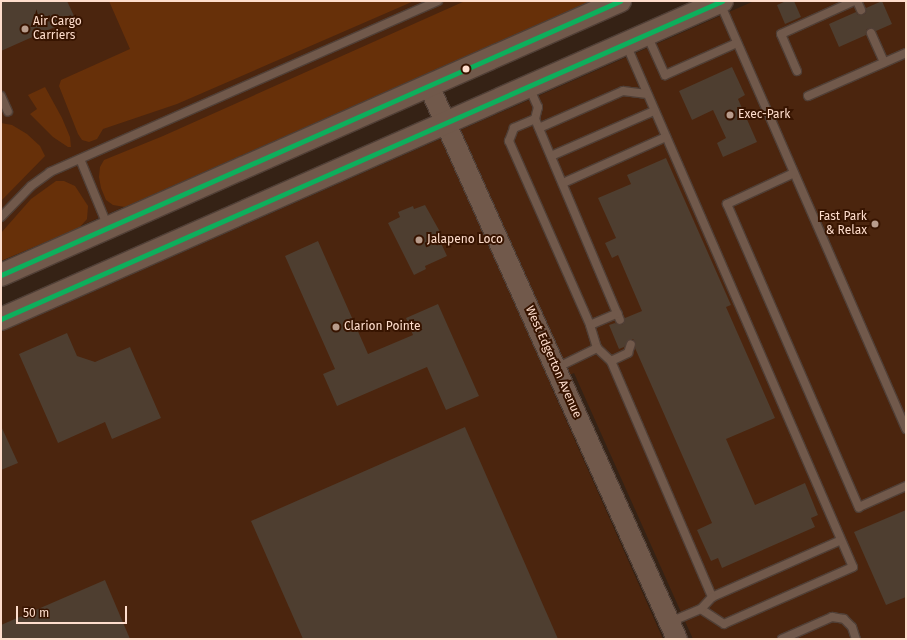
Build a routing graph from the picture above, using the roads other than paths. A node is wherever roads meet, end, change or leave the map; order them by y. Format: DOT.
graph roads {
  1 [pos="438,1"];
  2 [pos="620,1"];
  3 [pos="854,1"];
  4 [pos="857,1"];
  5 [pos="721,2"];
  6 [pos="861,10"];
  7 [pos="871,33"];
  8 [pos="646,34"];
  9 [pos="737,43"];
  10 [pos="626,44"];
  11 [pos="906,52"];
  12 [pos="884,62"];
  13 [pos="797,72"];
  14 [pos="429,86"];
  15 [pos="529,86"];
  16 [pos="647,94"];
  17 [pos="1,96"];
  18 [pos="808,96"];
  19 [pos="654,110"];
  20 [pos="8,112"];
  21 [pos="535,119"];
  22 [pos="446,123"];
  23 [pos="539,128"];
  24 [pos="666,137"];
  25 [pos="551,156"];
  26 [pos="80,159"];
  27 [pos="794,173"];
  28 [pos="563,183"];
  29 [pos="1,217"];
  30 [pos="108,228"];
  31 [pos="1,274"];
  32 [pos="1,319"];
  33 [pos="590,325"];
  34 [pos="631,344"];
  35 [pos="597,348"];
  36 [pos="611,361"];
  37 [pos="556,368"];
  38 [pos="906,429"];
  39 [pos="906,486"];
  40 [pos="841,540"];
  41 [pos="712,597"];
  42 [pos="701,609"];
  43 [pos="674,631"];
  44 [pos="782,639"];
  45 [pos="856,639"];
  1 -- 26 [label="lane"];
  2 -- 14 [label="main road"];
  3 -- 13 [label="lane"];
  4 -- 6 [label="lane"];
  5 -- 8 [label="main road"];
  5 -- 9 [label="lane"];
  7 -- 12 [label="lane"];
  8 -- 9 [label="lane"];
  8 -- 10 [label="main road"];
  9 -- 27 [label="lane"];
  10 -- 15 [label="main road"];
  10 -- 16 [label="lane"];
  11 -- 12 [label="lane"];
  12 -- 18 [label="lane"];
  14 -- 22 [label="street, West Edgerton Avenue"];
  14 -- 30 [label="main road"];
  15 -- 21 [label="lane"];
  15 -- 22 [label="main road"];
  16 -- 19 [label="lane"];
  16 -- 23 [label="lane"];
  17 -- 20 [label="lane"];
  19 -- 24 [label="lane"];
  19 -- 25 [label="lane"];
  21 -- 23 [label="lane"];
  21 -- 33 [label="lane"];
  22 -- 32 [label="main road"];
  22 -- 37 [label="street, West Edgerton Avenue"];
  23 -- 25 [label="lane"];
  24 -- 28 [label="lane"];
  24 -- 40 [label="lane"];
  25 -- 28 [label="lane"];
  26 -- 29 [label="lane"];
  26 -- 30 [label="lane"];
  27 -- 38 [label="lane"];
  27 -- 39 [label="lane"];
  28 -- 33 [label="lane"];
  30 -- 31 [label="main road"];
  33 -- 35 [label="lane"];
  34 -- 36 [label="lane"];
  35 -- 36 [label="lane"];
  35 -- 37 [label="lane"];
  36 -- 41 [label="lane"];
  37 -- 43 [label="street, West Edgerton Avenue"];
  40 -- 41 [label="lane"];
  40 -- 42 [label="lane"];
  41 -- 42 [label="lane"];
  42 -- 43 [label="lane"];
  44 -- 45 [label="lane"];
}
